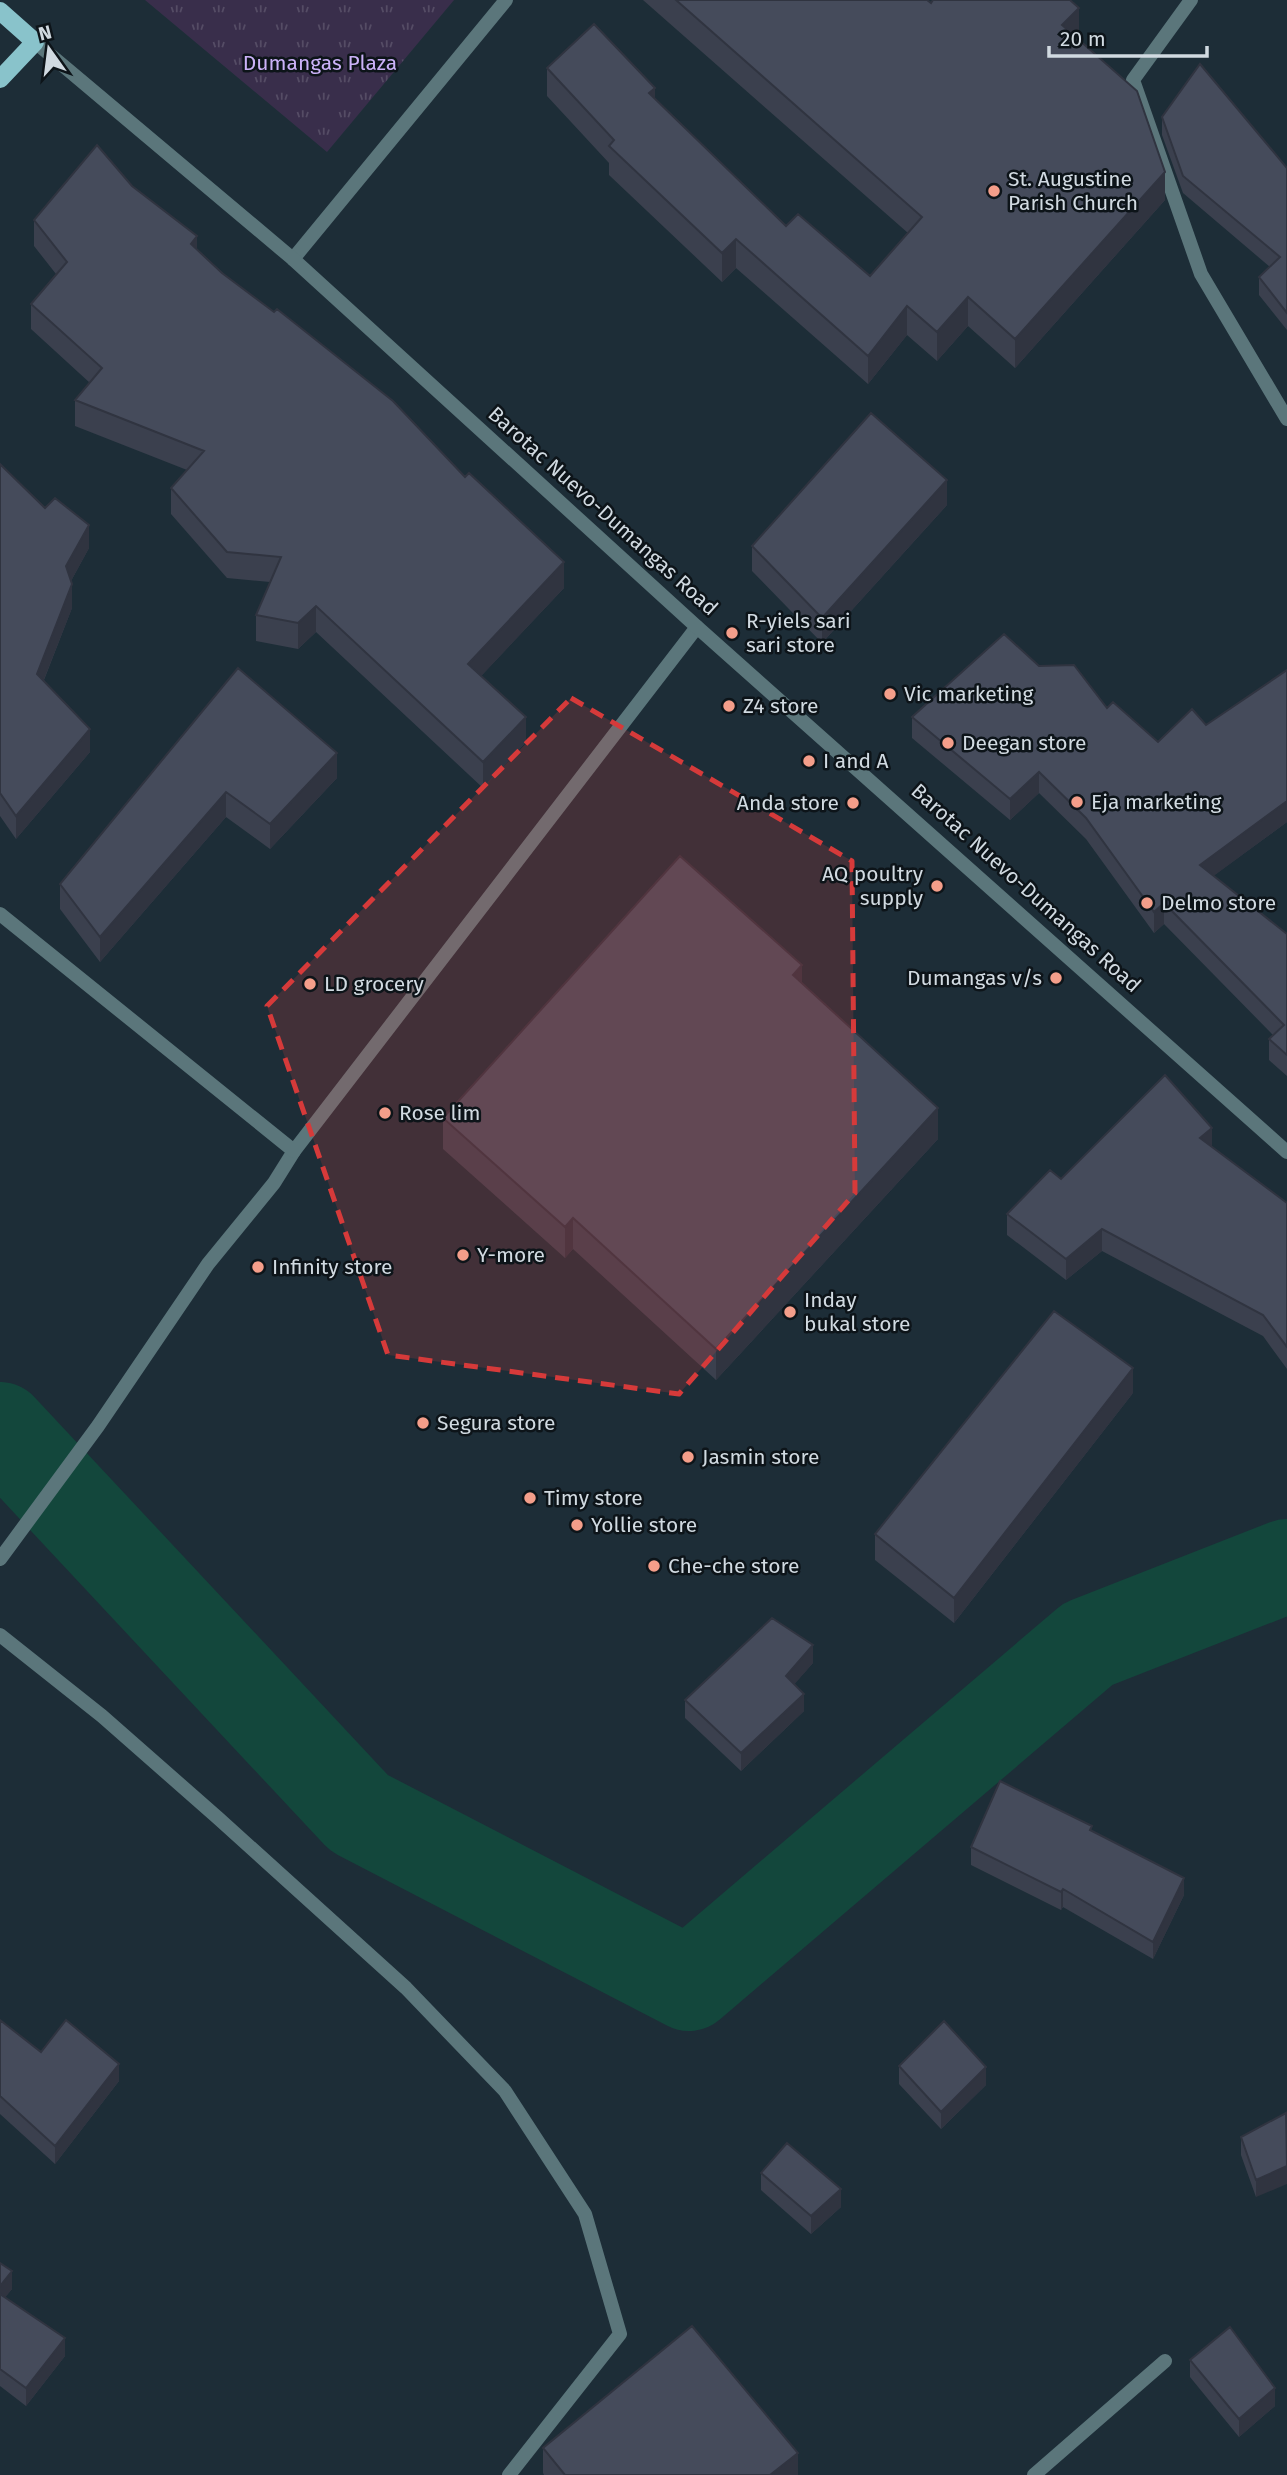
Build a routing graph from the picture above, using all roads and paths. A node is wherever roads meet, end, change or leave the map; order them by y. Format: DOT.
graph roads {
  1 [pos="506,0"];
  2 [pos="1191,0"];
  3 [pos="0,11"];
  4 [pos="35,42"];
  5 [pos="0,79"];
  6 [pos="293,259"];
  7 [pos="1287,419"];
  8 [pos="697,627"];
  9 [pos="0,914"];
  10 [pos="294,1151"];
  11 [pos="1287,1152"];
  12 [pos="0,1559"];
  13 [pos="0,1635"];
  14 [pos="1165,2361"];
  15 [pos="509,2475"];
  16 [pos="1034,2475"];
  1 -- 6 [label="street"];
  2 -- 7 [label="street"];
  3 -- 4 [label="main road, Barotac Nuevo-Dumangas Road"];
  4 -- 5 [label="main road"];
  4 -- 6 [label="street, Barotac Nuevo-Dumangas Road"];
  6 -- 8 [label="street, Barotac Nuevo-Dumangas Road"];
  8 -- 10 [label="street"];
  8 -- 11 [label="street, Barotac Nuevo-Dumangas Road"];
  9 -- 10 [label="street"];
  10 -- 12 [label="street"];
  13 -- 15 [label="street"];
  14 -- 16 [label="street"];
}
